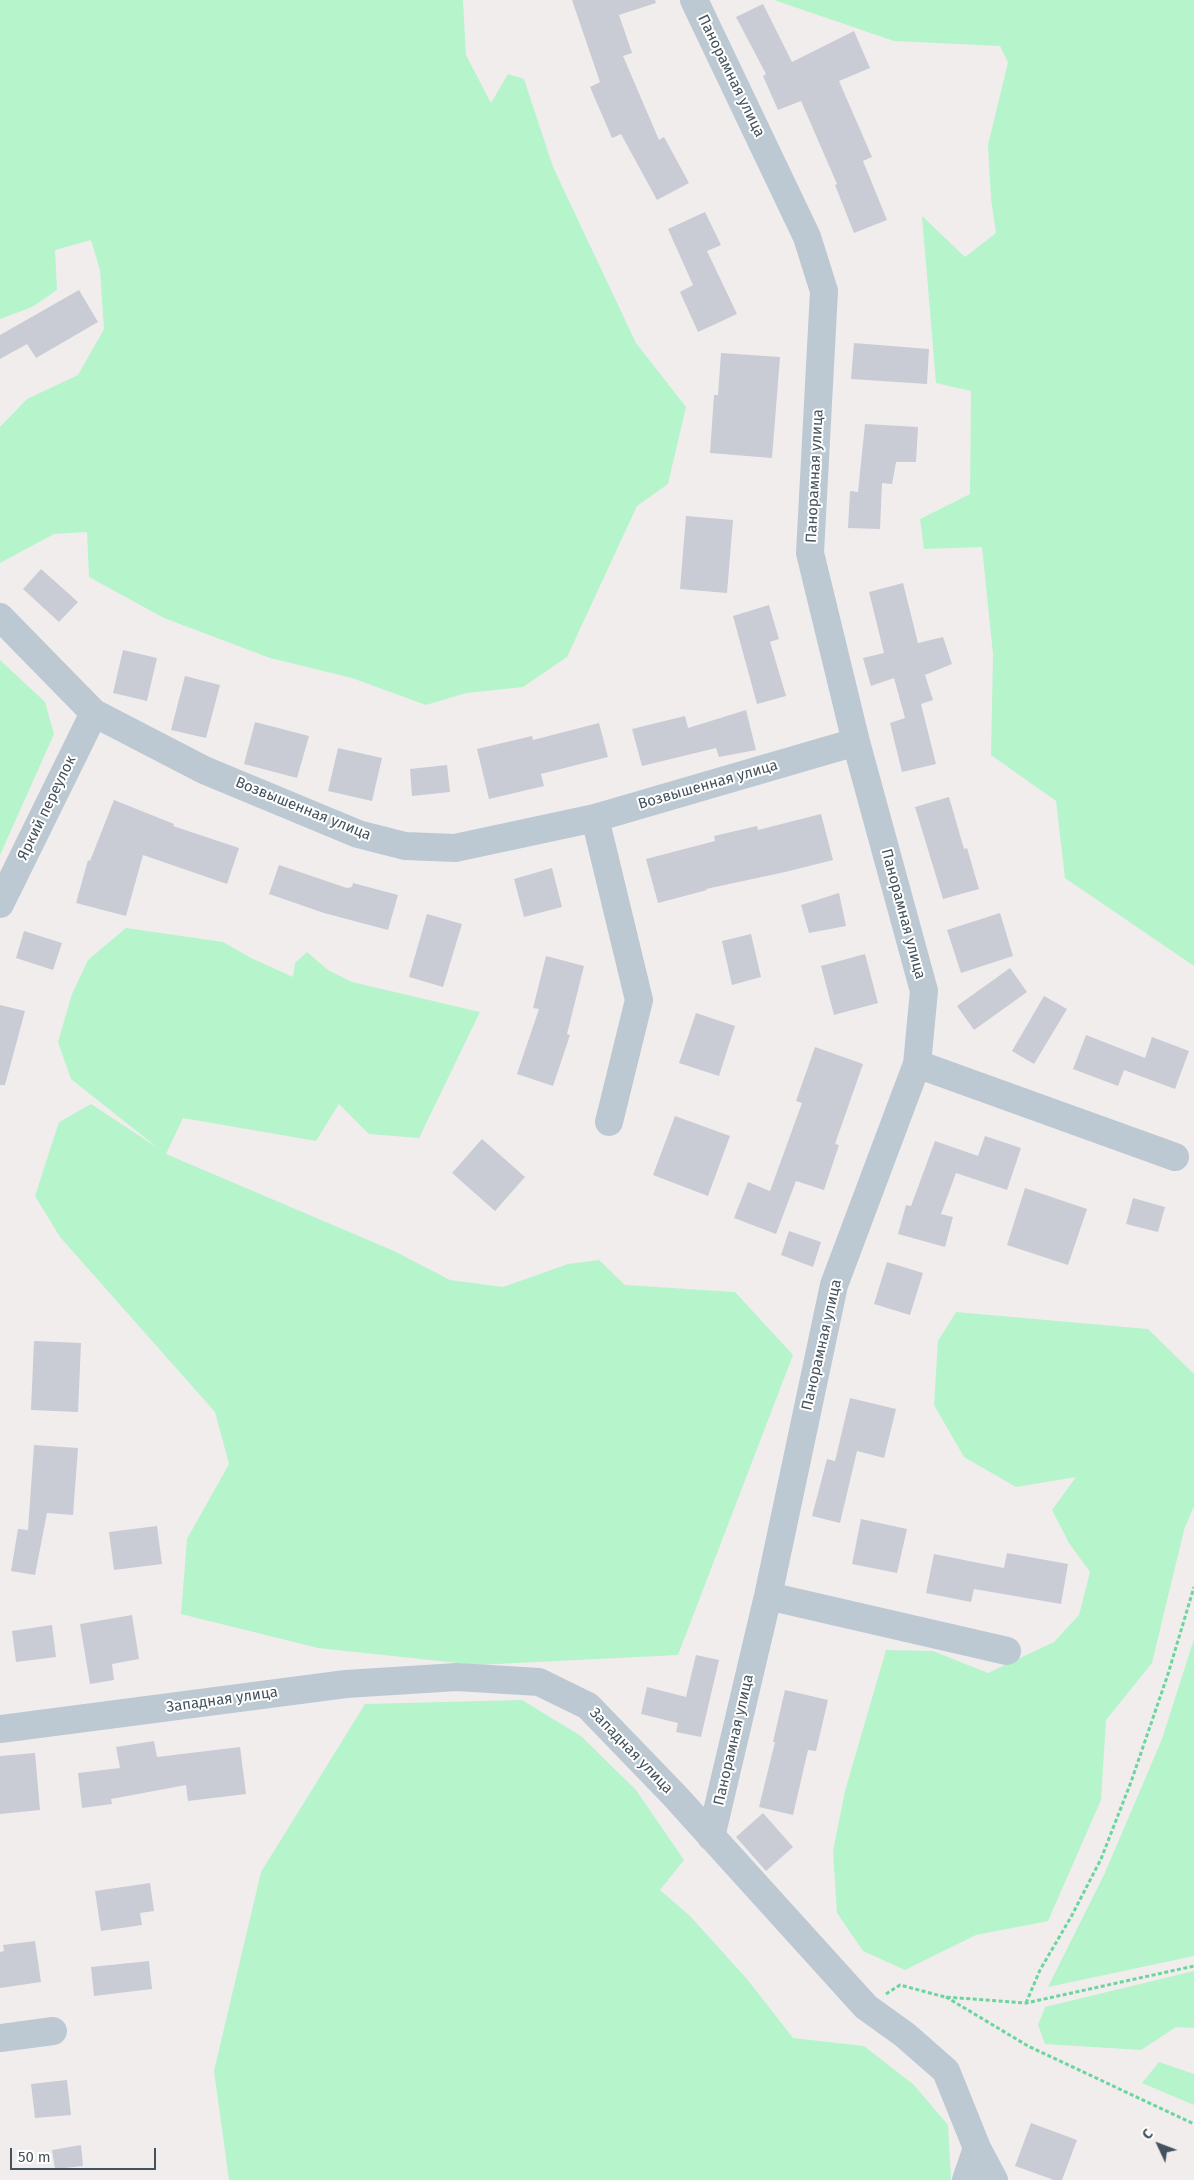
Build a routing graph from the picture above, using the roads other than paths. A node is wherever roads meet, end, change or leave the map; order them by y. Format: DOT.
graph roads {
  1 [pos="694,0"];
  2 [pos="0,617"];
  3 [pos="94,713"];
  4 [pos="856,742"];
  5 [pos="595,818"];
  6 [pos="0,904"];
  7 [pos="917,1064"];
  8 [pos="609,1122"];
  9 [pos="1175,1157"];
  10 [pos="768,1596"];
  11 [pos="1007,1651"];
  12 [pos="0,1730"];
  13 [pos="711,1837"];
  14 [pos="53,2031"];
  15 [pos="0,2038"];
  16 [pos="977,2148"];
  17 [pos="966,2180"];
  18 [pos="994,2180"];
  1 -- 4 [label="street, Панорамная улица"];
  2 -- 3 [label="street, Возвышенная улица"];
  3 -- 5 [label="street, Возвышенная улица"];
  3 -- 6 [label="street, Яркий переулок"];
  4 -- 5 [label="street, Возвышенная улица"];
  4 -- 7 [label="street, Панорамная улица"];
  5 -- 8 [label="street"];
  7 -- 9 [label="street"];
  7 -- 10 [label="street, Панорамная улица"];
  10 -- 11 [label="street"];
  10 -- 13 [label="street, Панорамная улица"];
  12 -- 13 [label="street, Западная улица"];
  13 -- 16 [label="street, Западная улица"];
  14 -- 15 [label="street"];
  16 -- 17 [label="street"];
  16 -- 18 [label="street, Западная улица"];
}
